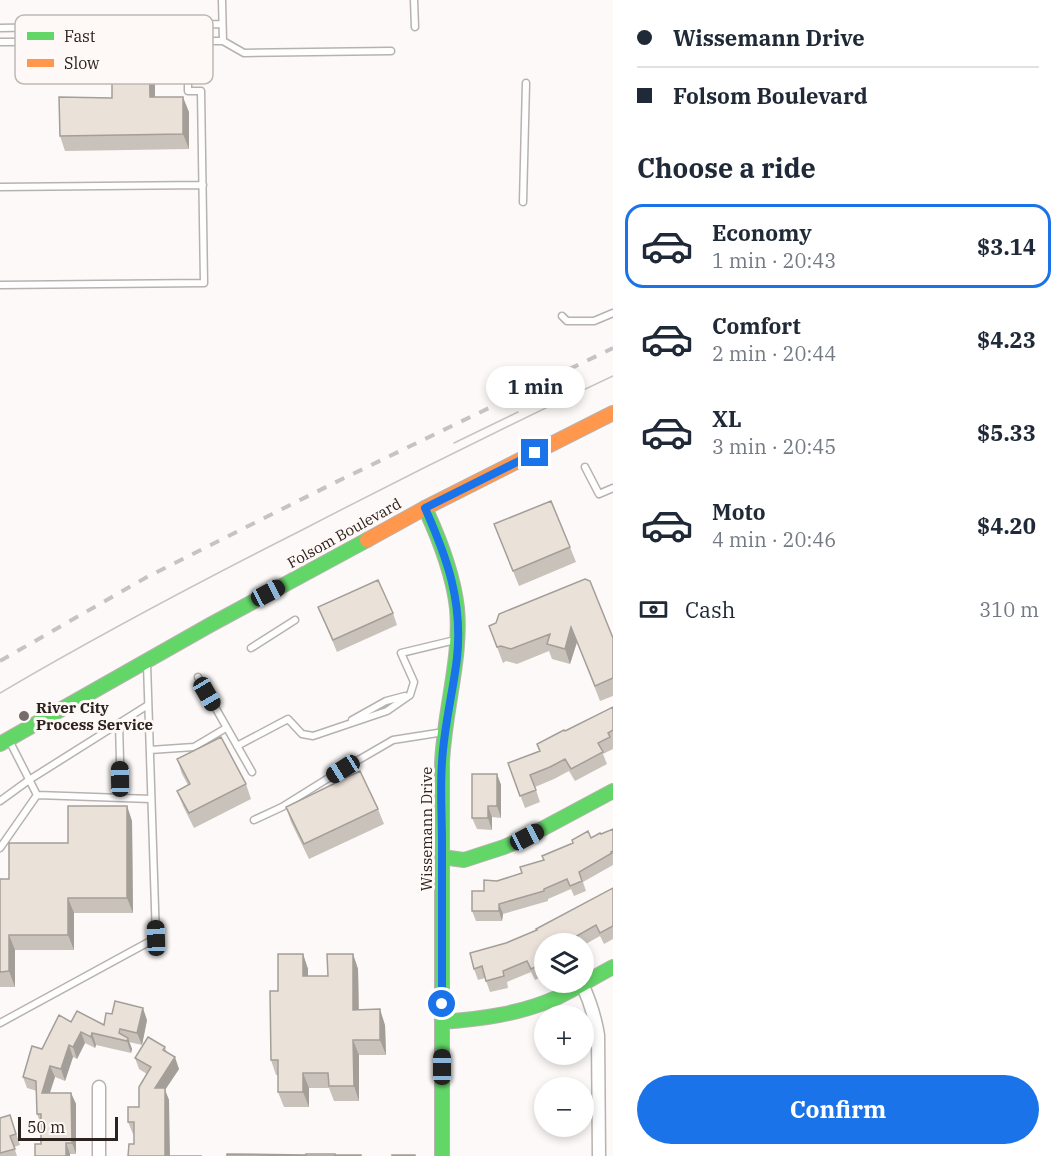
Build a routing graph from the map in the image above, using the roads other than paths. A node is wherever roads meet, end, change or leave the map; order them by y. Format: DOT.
graph roads {
  1 [pos="222,0"];
  2 [pos="414,0"];
  3 [pos="213,24"];
  4 [pos="222,24"];
  5 [pos="416,27"];
  6 [pos="0,28"];
  7 [pos="15,28"];
  8 [pos="213,40"];
  9 [pos="223,40"];
  10 [pos="0,42"];
  11 [pos="15,42"];
  12 [pos="391,51"];
  13 [pos="526,83"];
  14 [pos="188,84"];
  15 [pos="203,185"];
  16 [pos="0,187"];
  17 [pos="523,202"];
  18 [pos="0,285"];
  19 [pos="613,312"];
  20 [pos="562,316"];
  21 [pos="613,413"];
  22 [pos="585,467"];
  23 [pos="613,488"];
  24 [pos="425,508"];
  25 [pos="295,620"];
  26 [pos="458,640"];
  27 [pos="250,648"];
  28 [pos="147,660"];
  29 [pos="198,677"];
  30 [pos="148,705"];
  31 [pos="119,723"];
  32 [pos="226,728"];
  33 [pos="445,732"];
  34 [pos="4,741"];
  35 [pos="237,746"];
  36 [pos="150,750"];
  37 [pos="252,772"];
  38 [pos="29,780"];
  39 [pos="613,791"];
  40 [pos="37,795"];
  41 [pos="121,798"];
  42 [pos="151,799"];
  43 [pos="0,801"];
  44 [pos="254,820"];
  45 [pos="0,848"];
  46 [pos="442,857"];
  47 [pos="613,967"];
  48 [pos="594,977"];
  49 [pos="565,993"];
  50 [pos="586,993"];
  51 [pos="442,1022"];
  52 [pos="0,1023"];
  53 [pos="99,1087"];
  54 [pos="99,1156"];
  55 [pos="442,1156"];
  56 [pos="599,1156"];
  1 -- 4 [label="lane"];
  2 -- 5 [label="lane"];
  3 -- 4 [label="lane"];
  4 -- 9 [label="lane"];
  6 -- 7 [label="lane"];
  8 -- 9 [label="lane"];
  9 -- 12 [label="lane"];
  10 -- 11 [label="lane"];
  13 -- 17 [label="lane"];
  14 -- 15 [label="lane"];
  15 -- 16 [label="lane"];
  15 -- 18 [label="lane"];
  19 -- 20 [label="lane"];
  21 -- 24 [label="street, Folsom Boulevard"];
  22 -- 23 [label="lane"];
  24 -- 26 [label="street, Wissemann Drive"];
  24 -- 28 [label="street, Folsom Boulevard"];
  25 -- 27 [label="lane"];
  26 -- 33 [label="street, Wissemann Drive"];
  26 -- 35 [label="lane"];
  28 -- 30 [label="lane"];
  28 -- 34 [label="street, Folsom Boulevard"];
  29 -- 32 [label="lane"];
  30 -- 31 [label="lane"];
  30 -- 36 [label="lane"];
  31 -- 38 [label="lane"];
  31 -- 41 [label="lane"];
  32 -- 35 [label="lane"];
  32 -- 36 [label="lane"];
  33 -- 44 [label="lane"];
  33 -- 46 [label="street, Wissemann Drive"];
  34 -- 38 [label="lane"];
  35 -- 37 [label="lane"];
  36 -- 42 [label="lane"];
  38 -- 40 [label="lane"];
  38 -- 43 [label="lane"];
  39 -- 46 [label="street"];
  40 -- 41 [label="lane"];
  40 -- 45 [label="lane"];
  41 -- 42 [label="lane"];
  42 -- 52 [label="lane"];
  46 -- 51 [label="street, Wissemann Drive"];
  47 -- 48 [label="street"];
  49 -- 51 [label="street"];
  50 -- 56 [label="street"];
  51 -- 55 [label="street, Wissemann Drive"];
  53 -- 54 [label="street"];
}
